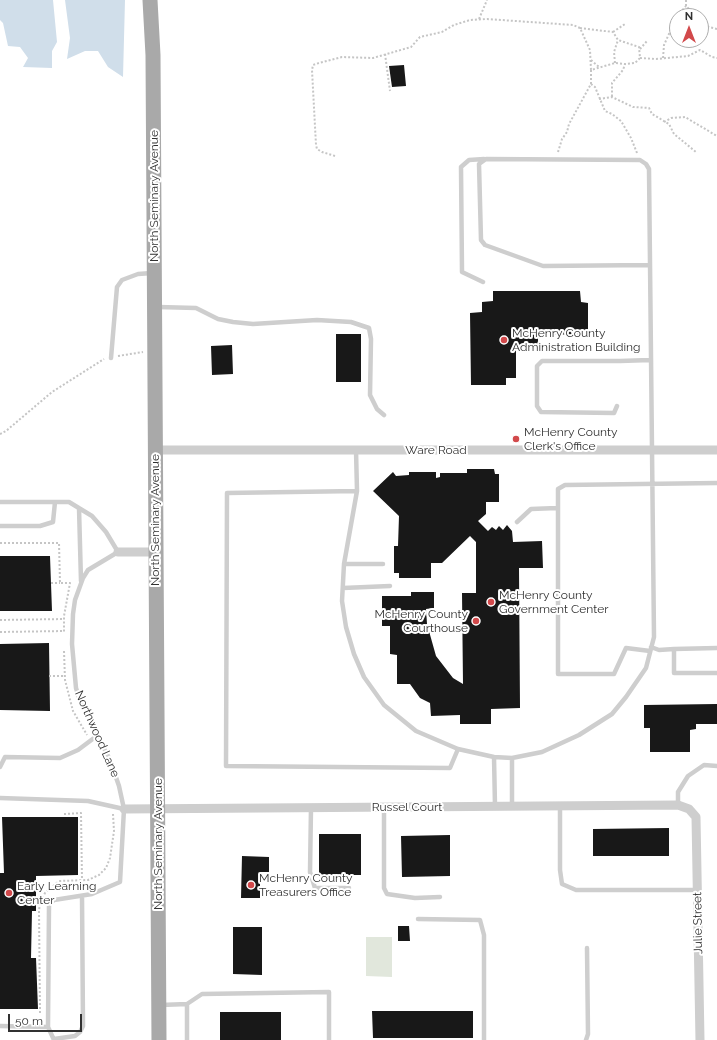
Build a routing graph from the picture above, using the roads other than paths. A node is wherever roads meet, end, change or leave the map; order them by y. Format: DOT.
graph roads {
  1 [pos="150,0"];
  2 [pos="486,159"];
  3 [pos="650,265"];
  4 [pos="154,273"];
  5 [pos="483,282"];
  6 [pos="154,307"];
  7 [pos="111,358"];
  8 [pos="650,360"];
  9 [pos="617,406"];
  10 [pos="384,415"];
  11 [pos="155,450"];
  12 [pos="356,450"];
  13 [pos="651,450"];
  14 [pos="717,450"];
  15 [pos="652,484"];
  16 [pos="717,484"];
  17 [pos="357,491"];
  18 [pos="0,502"];
  19 [pos="55,502"];
  20 [pos="79,508"];
  21 [pos="557,508"];
  22 [pos="517,522"];
  23 [pos="0,526"];
  24 [pos="118,552"];
  25 [pos="155,552"];
  26 [pos="344,564"];
  27 [pos="383,564"];
  28 [pos="82,582"];
  29 [pos="390,586"];
  30 [pos="343,588"];
  31 [pos="674,648"];
  32 [pos="717,648"];
  33 [pos="651,649"];
  34 [pos="717,673"];
  35 [pos="98,736"];
  36 [pos="458,749"];
  37 [pos="494,758"];
  38 [pos="512,758"];
  39 [pos="0,766"];
  40 [pos="717,766"];
  41 [pos="0,798"];
  42 [pos="678,805"];
  43 [pos="495,806"];
  44 [pos="512,806"];
  45 [pos="560,806"];
  46 [pos="384,807"];
  47 [pos="157,808"];
  48 [pos="311,808"];
  49 [pos="124,809"];
  50 [pos="689,809"];
  51 [pos="349,888"];
  52 [pos="697,890"];
  53 [pos="82,896"];
  54 [pos="440,897"];
  55 [pos="418,919"];
  56 [pos="587,948"];
  57 [pos="187,1004"];
  58 [pos="159,1005"];
  59 [pos="0,1026"];
  60 [pos="48,1027"];
  61 [pos="54,1039"];
  62 [pos="159,1040"];
  63 [pos="187,1040"];
  64 [pos="328,1040"];
  65 [pos="484,1040"];
  66 [pos="586,1040"];
  67 [pos="700,1040"];
  1 -- 4 [label="main road, North Seminary Avenue"];
  2 -- 3 [label="lane"];
  2 -- 3 [label="lane"];
  2 -- 5 [label="lane"];
  3 -- 8 [label="lane"];
  4 -- 6 [label="main road, North Seminary Avenue"];
  4 -- 7 [label="lane"];
  6 -- 10 [label="lane"];
  6 -- 11 [label="main road, North Seminary Avenue"];
  8 -- 9 [label="lane"];
  8 -- 13 [label="lane"];
  11 -- 12 [label="street, Ware Road"];
  11 -- 25 [label="main road, North Seminary Avenue"];
  12 -- 13 [label="street, Ware Road"];
  12 -- 17 [label="lane"];
  13 -- 14 [label="street, Ware Road"];
  13 -- 15 [label="lane"];
  15 -- 16 [label="lane"];
  15 -- 21 [label="lane"];
  15 -- 33 [label="lane"];
  17 -- 26 [label="lane"];
  17 -- 36 [label="lane"];
  18 -- 19 [label="lane"];
  19 -- 20 [label="lane"];
  19 -- 23 [label="lane"];
  20 -- 24 [label="lane"];
  20 -- 28 [label="lane"];
  21 -- 22 [label="lane"];
  21 -- 33 [label="lane"];
  24 -- 25 [label="street"];
  24 -- 28 [label="lane, Northwood Lane"];
  25 -- 47 [label="main road, North Seminary Avenue"];
  26 -- 27 [label="lane"];
  26 -- 30 [label="lane"];
  28 -- 35 [label="lane, Northwood Lane"];
  29 -- 30 [label="lane"];
  30 -- 36 [label="lane"];
  31 -- 32 [label="lane"];
  31 -- 33 [label="lane"];
  31 -- 34 [label="lane"];
  33 -- 38 [label="lane"];
  35 -- 39 [label="lane"];
  35 -- 49 [label="lane, Northwood Lane"];
  36 -- 37 [label="lane"];
  37 -- 38 [label="lane"];
  37 -- 43 [label="lane"];
  38 -- 44 [label="lane"];
  40 -- 42 [label="lane"];
  41 -- 49 [label="lane"];
  42 -- 45 [label="street, Russel Court"];
  42 -- 50 [label="street, Russel Court"];
  43 -- 44 [label="street, Russel Court"];
  43 -- 46 [label="street, Russel Court"];
  44 -- 45 [label="street, Russel Court"];
  45 -- 52 [label="lane"];
  46 -- 48 [label="street, Russel Court"];
  46 -- 54 [label="lane"];
  47 -- 48 [label="street, Russel Court"];
  47 -- 49 [label="street, Russel Court"];
  47 -- 58 [label="main road, North Seminary Avenue"];
  48 -- 51 [label="lane"];
  49 -- 53 [label="lane, Northwood Lane"];
  50 -- 52 [label="street, Julie Street"];
  52 -- 67 [label="street, Julie Street"];
  53 -- 60 [label="lane, Northwood Lane"];
  53 -- 61 [label="lane"];
  55 -- 65 [label="lane"];
  56 -- 66 [label="lane"];
  57 -- 58 [label="lane"];
  57 -- 63 [label="lane"];
  57 -- 64 [label="lane"];
  58 -- 62 [label="main road, North Seminary Avenue"];
  59 -- 60 [label="lane"];
  60 -- 61 [label="lane, Northwood Lane"];
}
